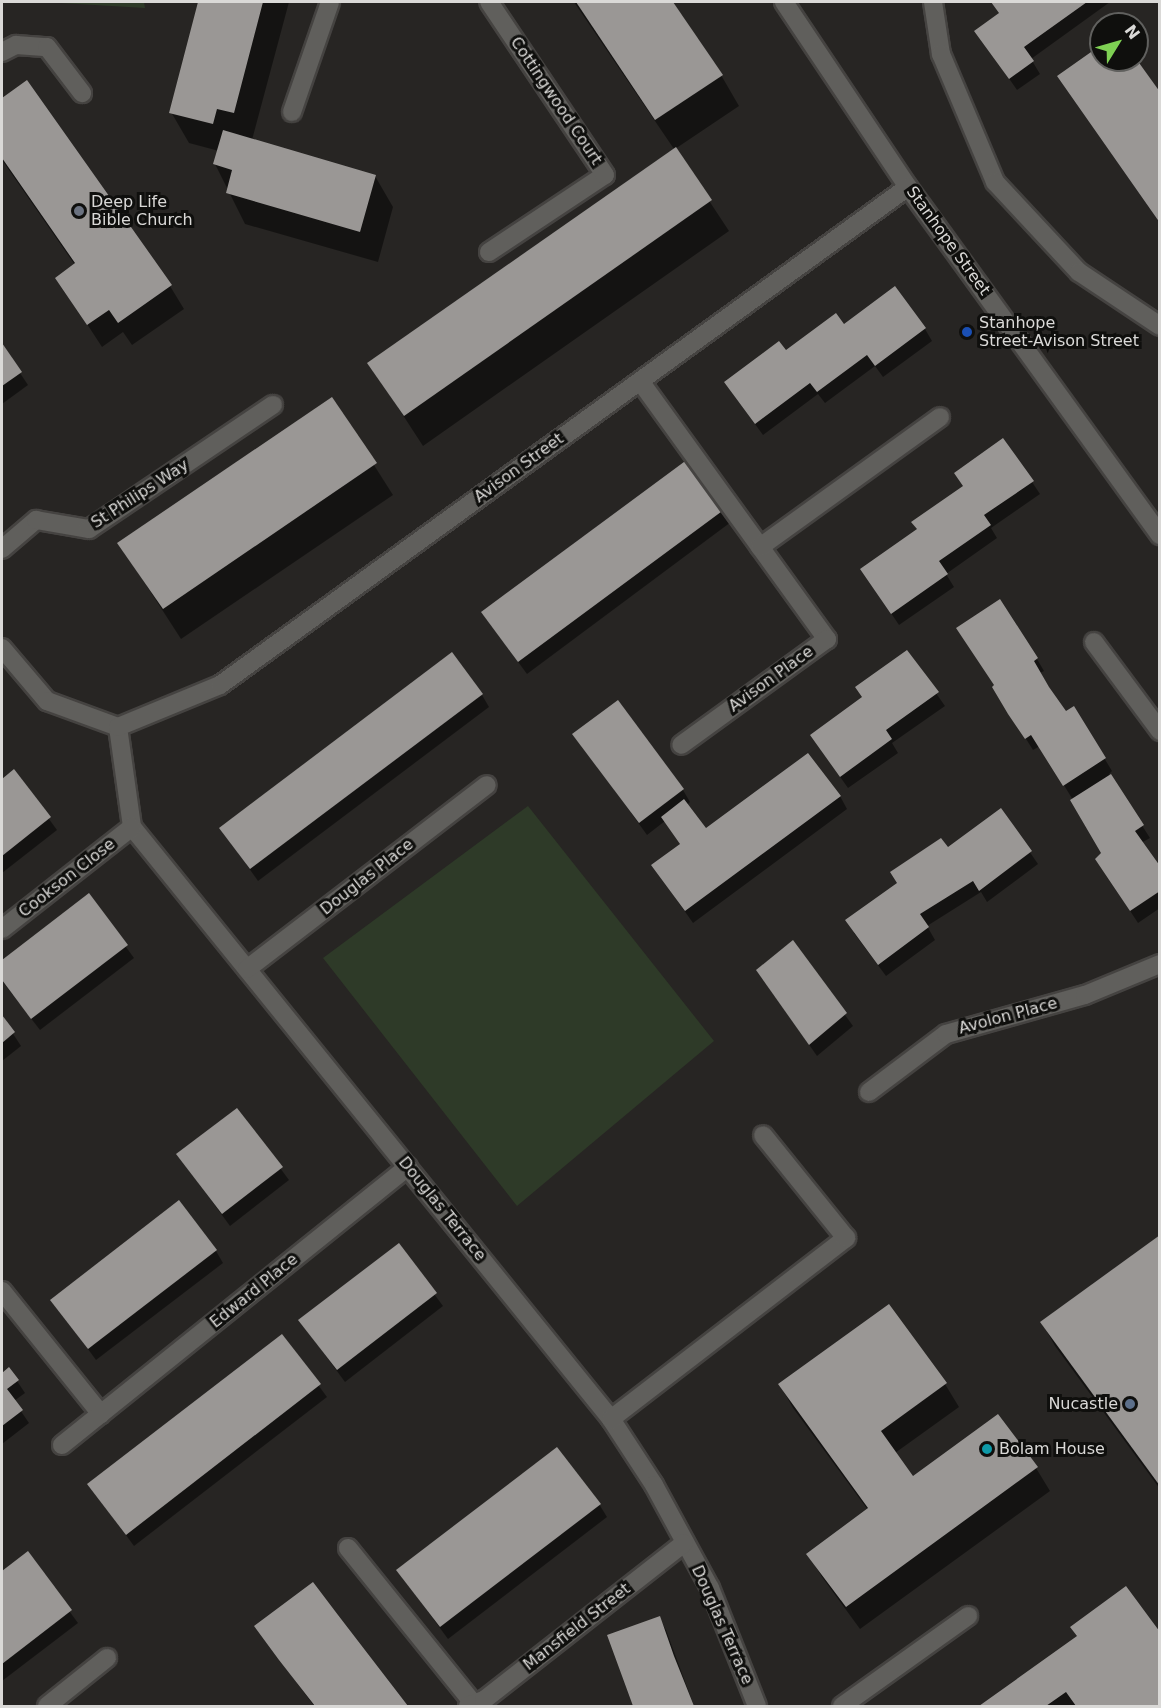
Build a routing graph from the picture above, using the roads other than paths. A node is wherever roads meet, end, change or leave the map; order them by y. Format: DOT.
graph roads {
  1 [pos="330,2"];
  2 [pos="489,2"];
  3 [pos="784,2"];
  4 [pos="933,2"];
  5 [pos="2,52"];
  6 [pos="82,93"];
  7 [pos="292,112"];
  8 [pos="908,187"];
  9 [pos="489,252"];
  10 [pos="1160,326"];
  11 [pos="639,381"];
  12 [pos="273,405"];
  13 [pos="940,417"];
  14 [pos="1160,535"];
  15 [pos="760,547"];
  16 [pos="2,549"];
  17 [pos="1094,642"];
  18 [pos="2,648"];
  19 [pos="118,727"];
  20 [pos="1160,731"];
  21 [pos="681,745"];
  22 [pos="487,785"];
  23 [pos="132,827"];
  24 [pos="2,929"];
  25 [pos="1160,964"];
  26 [pos="247,969"];
  27 [pos="869,1092"];
  28 [pos="763,1135"];
  29 [pos="408,1167"];
  30 [pos="2,1291"];
  31 [pos="101,1414"];
  32 [pos="611,1419"];
  33 [pos="62,1445"];
  34 [pos="684,1543"];
  35 [pos="348,1548"];
  36 [pos="968,1616"];
  37 [pos="107,1658"];
  38 [pos="478,1704"];
  39 [pos="47,1707"];
  40 [pos="757,1707"];
  41 [pos="842,1707"];
  1 -- 7 [label="street"];
  2 -- 9 [label="street, Cottingwood Court"];
  3 -- 8 [label="street, Stanhope Street"];
  4 -- 10 [label="street"];
  5 -- 6 [label="street"];
  8 -- 11 [label="street, Avison Street"];
  8 -- 14 [label="street, Stanhope Street"];
  11 -- 15 [label="street, Avison Place"];
  11 -- 19 [label="street, Avison Street"];
  12 -- 16 [label="street, St Philips Way"];
  13 -- 15 [label="street"];
  15 -- 21 [label="street, Avison Place"];
  17 -- 20 [label="street"];
  18 -- 19 [label="street"];
  19 -- 23 [label="street"];
  22 -- 26 [label="street, Douglas Place"];
  23 -- 24 [label="street, Cookson Close"];
  23 -- 26 [label="street, Douglas Terrace"];
  25 -- 27 [label="street, Avolon Place"];
  26 -- 29 [label="street, Douglas Terrace"];
  28 -- 32 [label="street"];
  29 -- 31 [label="street, Edward Place"];
  29 -- 32 [label="street, Douglas Terrace"];
  30 -- 31 [label="street"];
  31 -- 33 [label="street, Edward Place"];
  32 -- 34 [label="street, Douglas Terrace"];
  34 -- 38 [label="street, Mansfield Street"];
  34 -- 40 [label="street, Douglas Terrace"];
  35 -- 38 [label="street"];
  36 -- 41 [label="street"];
  37 -- 39 [label="street"];
}
